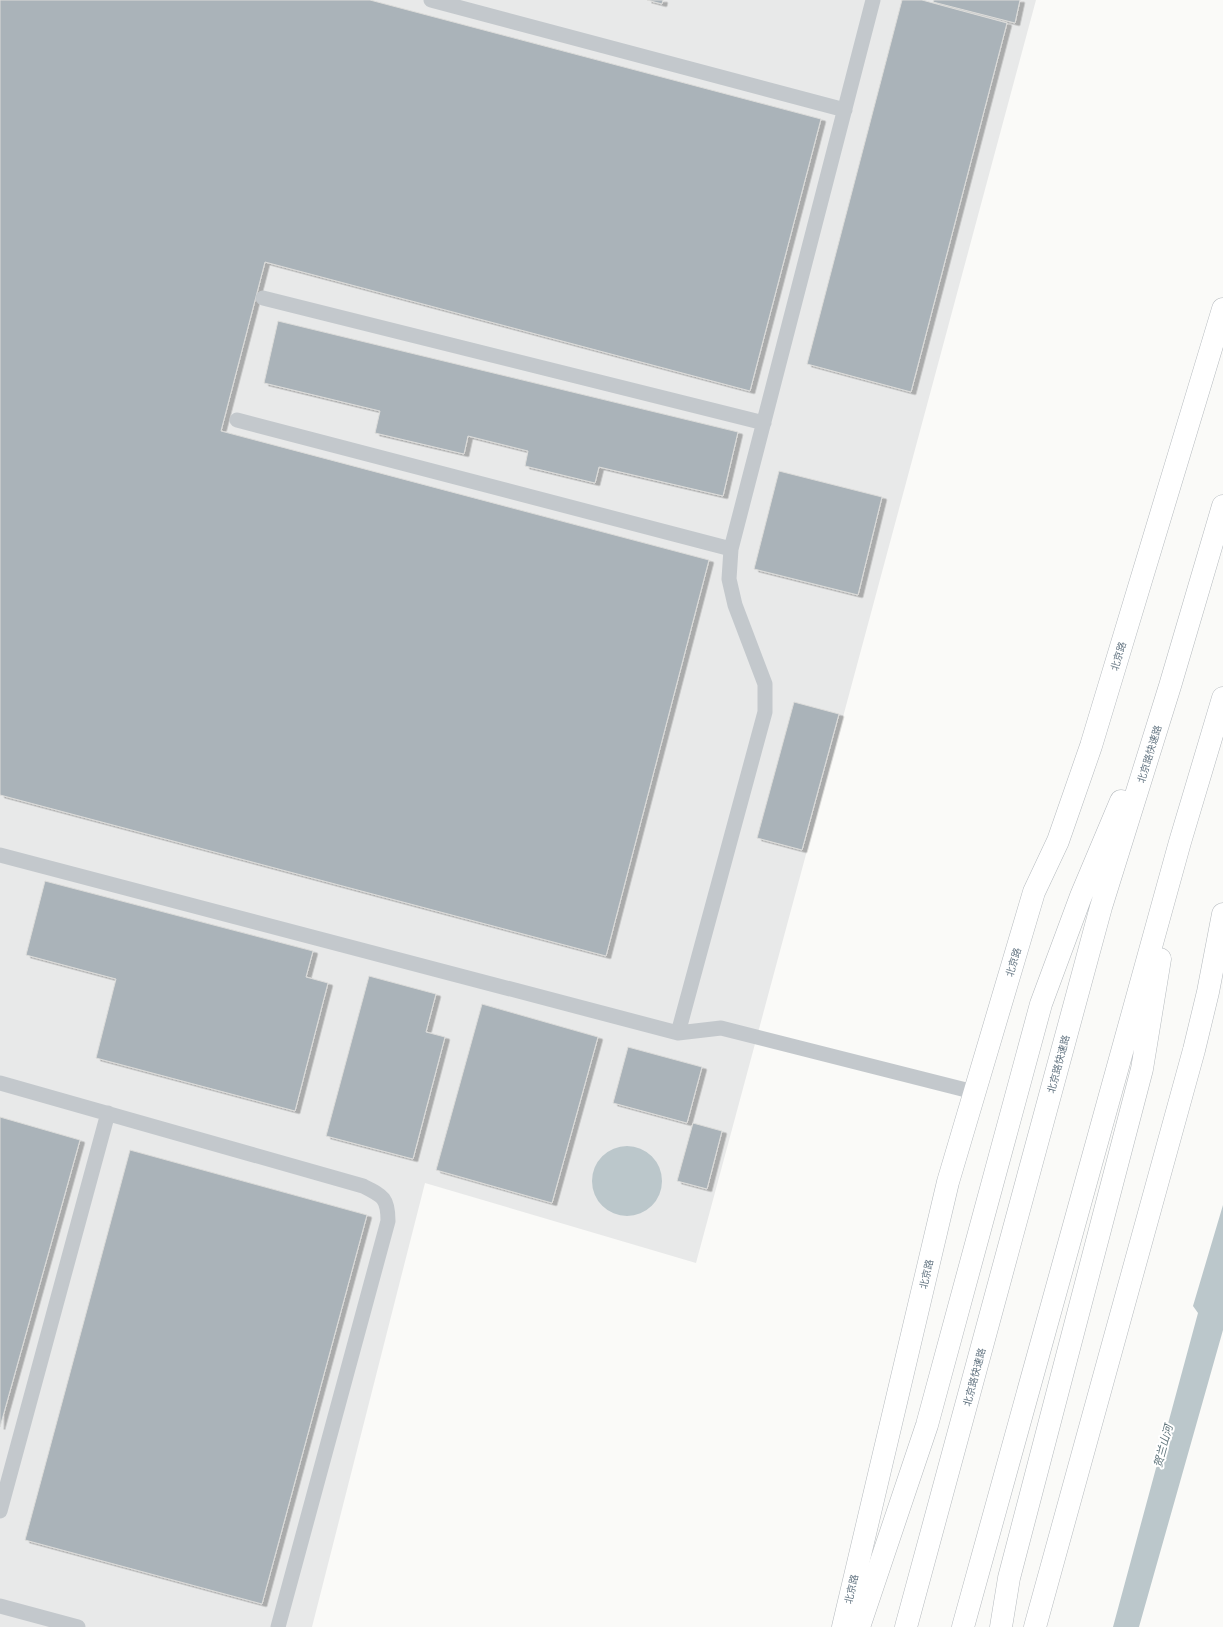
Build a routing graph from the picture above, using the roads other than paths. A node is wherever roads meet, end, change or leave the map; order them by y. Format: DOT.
graph roads {
  1 [pos="431,0"];
  2 [pos="873,0"];
  3 [pos="845,110"];
  4 [pos="263,298"];
  5 [pos="1223,309"];
  6 [pos="237,420"];
  7 [pos="764,423"];
  8 [pos="1223,506"];
  9 [pos="731,549"];
  10 [pos="1170,686"];
  11 [pos="1223,698"];
  12 [pos="1180,842"];
  13 [pos="0,854"];
  14 [pos="1223,914"];
  15 [pos="678,1033"];
  16 [pos="0,1083"];
  17 [pos="974,1092"];
  18 [pos="108,1113"];
  19 [pos="0,1511"];
  20 [pos="0,1606"];
  21 [pos="78,1627"];
  22 [pos="278,1627"];
  23 [pos="842,1627"];
  24 [pos="859,1627"];
  25 [pos="906,1627"];
  26 [pos="963,1627"];
  27 [pos="1001,1627"];
  28 [pos="1035,1627"];
  1 -- 3 [label="lane"];
  2 -- 3 [label="lane"];
  3 -- 7 [label="lane"];
  4 -- 7 [label="lane"];
  5 -- 17 [label="main road, 北京路"];
  6 -- 9 [label="lane"];
  7 -- 9 [label="lane"];
  8 -- 10 [label="main road, 北京路快速路"];
  9 -- 15 [label="lane"];
  10 -- 24 [label="main road"];
  10 -- 25 [label="main road, 北京路快速路"];
  11 -- 12 [label="main road"];
  12 -- 26 [label="main road"];
  12 -- 27 [label="main road"];
  13 -- 15 [label="lane"];
  14 -- 28 [label="main road"];
  15 -- 17 [label="lane"];
  16 -- 18 [label="lane"];
  17 -- 23 [label="main road, 北京路"];
  18 -- 19 [label="lane"];
  18 -- 22 [label="lane"];
  20 -- 21 [label="lane"];
}
